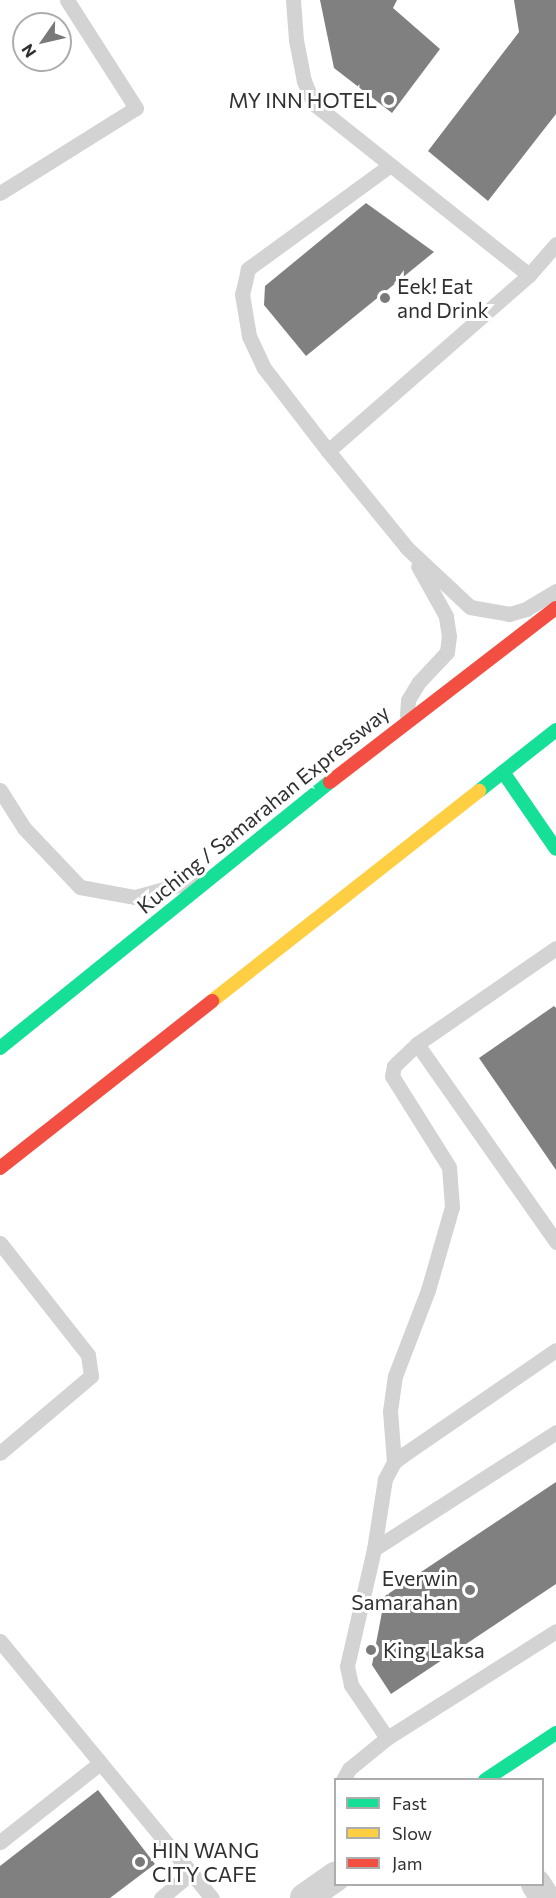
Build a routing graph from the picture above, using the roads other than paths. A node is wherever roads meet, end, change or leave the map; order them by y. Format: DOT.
graph roads {
  1 [pos="67,0"];
  2 [pos="293,0"];
  3 [pos="389,166"];
  4 [pos="0,193"];
  5 [pos="556,244"];
  6 [pos="529,275"];
  7 [pos="327,451"];
  8 [pos="407,548"];
  9 [pos="556,591"];
  10 [pos="556,608"];
  11 [pos="406,719"];
  12 [pos="556,730"];
  13 [pos="502,772"];
  14 [pos="0,790"];
  15 [pos="556,849"];
  16 [pos="214,875"];
  17 [pos="556,948"];
  18 [pos="417,1044"];
  19 [pos="0,1048"];
  20 [pos="0,1168"];
  21 [pos="556,1242"];
  22 [pos="0,1243"];
  23 [pos="556,1350"];
  24 [pos="556,1432"];
  25 [pos="0,1452"];
  26 [pos="394,1462"];
  27 [pos="374,1549"];
  28 [pos="556,1631"];
  29 [pos="0,1641"];
  30 [pos="6,1660"];
  31 [pos="556,1733"];
  32 [pos="387,1738"];
  33 [pos="100,1763"];
  34 [pos="344,1778"];
  35 [pos="487,1778"];
  36 [pos="0,1842"];
  37 [pos="191,1873"];
  38 [pos="334,1877"];
  39 [pos="161,1898"];
  40 [pos="212,1898"];
  41 [pos="305,1898"];
  1 -- 4 [label="lane"];
  2 -- 3 [label="lane"];
  3 -- 6 [label="lane"];
  3 -- 7 [label="lane"];
  5 -- 6 [label="lane"];
  6 -- 7 [label="lane"];
  7 -- 8 [label="lane"];
  8 -- 9 [label="lane"];
  8 -- 11 [label="lane"];
  10 -- 11 [label="main road, Kuching / Samarahan Expressway"];
  11 -- 16 [label="main road, Kuching / Samarahan Expressway"];
  12 -- 13 [label="main road"];
  13 -- 15 [label="main road"];
  13 -- 20 [label="main road"];
  14 -- 16 [label="lane"];
  16 -- 19 [label="main road, Kuching / Samarahan Expressway"];
  17 -- 18 [label="lane"];
  18 -- 21 [label="lane"];
  18 -- 26 [label="lane"];
  22 -- 25 [label="lane"];
  23 -- 26 [label="lane"];
  24 -- 27 [label="lane"];
  26 -- 27 [label="lane"];
  27 -- 32 [label="lane"];
  28 -- 32 [label="lane"];
  29 -- 30 [label="lane"];
  30 -- 33 [label="lane"];
  31 -- 35 [label="main road"];
  32 -- 34 [label="lane"];
  33 -- 36 [label="lane"];
  33 -- 37 [label="lane"];
  37 -- 39 [label="lane"];
  37 -- 40 [label="lane"];
  38 -- 41 [label="street"];
}
